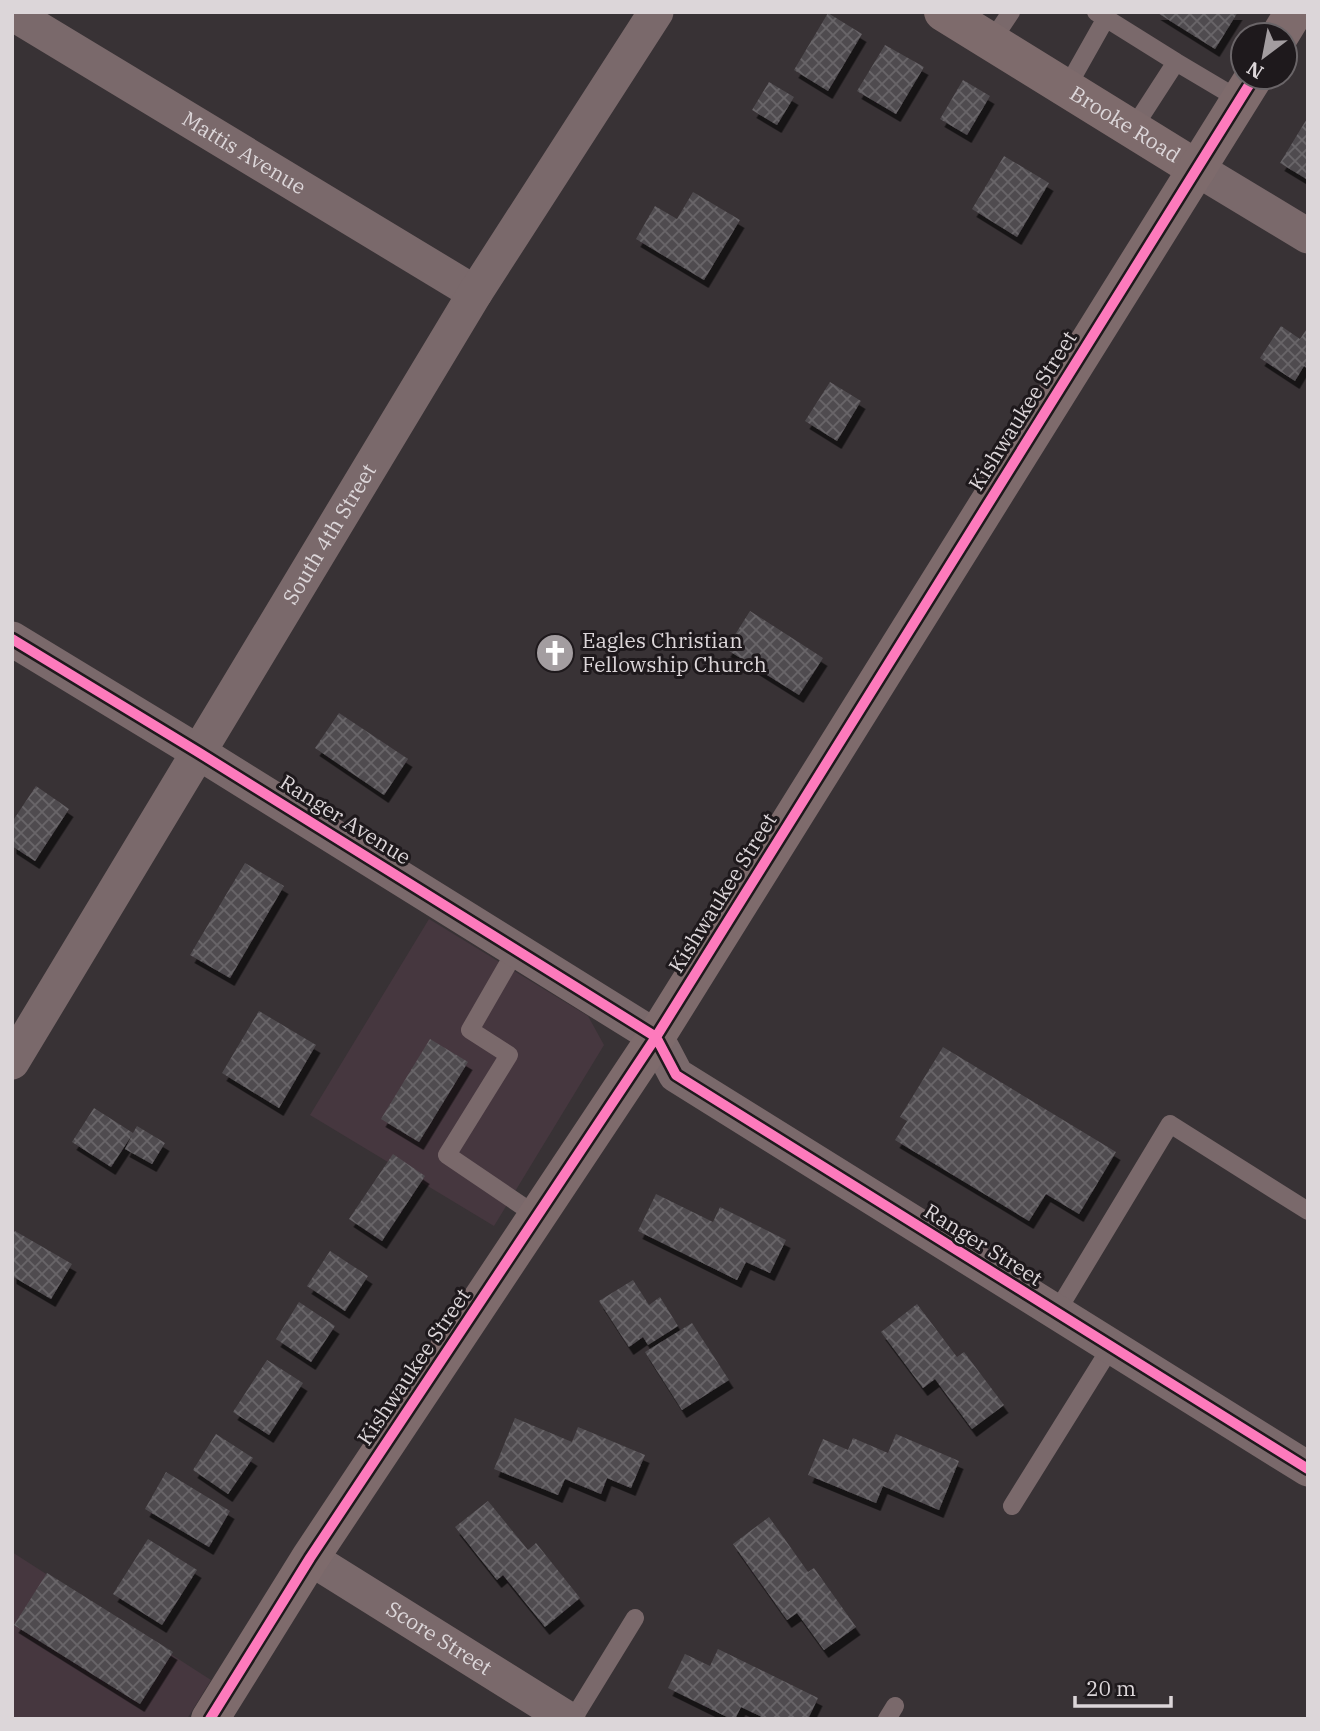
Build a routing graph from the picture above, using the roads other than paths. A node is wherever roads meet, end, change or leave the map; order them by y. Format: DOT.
graph roads {
  1 [pos="656,12"];
  2 [pos="12,13"];
  3 [pos="956,15"];
  4 [pos="1101,15"];
  5 [pos="1001,27"];
  6 [pos="1177,62"];
  7 [pos="1229,81"];
  8 [pos="1066,89"];
  9 [pos="1245,91"];
  10 [pos="1132,130"];
  11 [pos="1197,169"];
  12 [pos="1308,236"];
  13 [pos="475,293"];
  14 [pos="12,639"];
  15 [pos="198,752"];
  16 [pos="516,950"];
  17 [pos="656,1037"];
  18 [pos="12,1062"];
  19 [pos="1308,1211"];
  20 [pos="537,1216"];
  21 [pos="1056,1313"];
  22 [pos="1111,1347"];
  23 [pos="1308,1469"];
  24 [pos="1012,1506"];
  25 [pos="310,1558"];
  26 [pos="635,1618"];
  27 [pos="210,1719"];
  28 [pos="568,1719"];
  29 [pos="573,1719"];
  1 -- 13 [label="street, South 4th Street"];
  2 -- 13 [label="street, Mattis Avenue"];
  3 -- 5 [label="street, Brooke Road"];
  4 -- 6 [label="lane"];
  4 -- 8 [label="lane"];
  5 -- 8 [label="street, Brooke Road"];
  6 -- 7 [label="lane"];
  6 -- 10 [label="lane"];
  8 -- 10 [label="street, Brooke Road"];
  9 -- 11 [label="street, Kishwaukee Street"];
  10 -- 11 [label="street, Brooke Road"];
  11 -- 12 [label="street, Brooke Road"];
  11 -- 17 [label="street, Kishwaukee Street"];
  13 -- 15 [label="street, South 4th Street"];
  14 -- 15 [label="street, Ranger Avenue"];
  15 -- 16 [label="street, Ranger Avenue"];
  15 -- 18 [label="street, South 4th Street"];
  16 -- 17 [label="street, Ranger Avenue"];
  16 -- 20 [label="lane"];
  17 -- 20 [label="street, Kishwaukee Street"];
  17 -- 21 [label="street, Ranger Street"];
  19 -- 21 [label="lane"];
  20 -- 25 [label="street, Kishwaukee Street"];
  21 -- 22 [label="street, Ranger Street"];
  22 -- 23 [label="street, Ranger Street"];
  22 -- 24 [label="lane"];
  25 -- 27 [label="street, Kishwaukee Street"];
  25 -- 28 [label="street, Score Street"];
  26 -- 29 [label="lane"];
}
